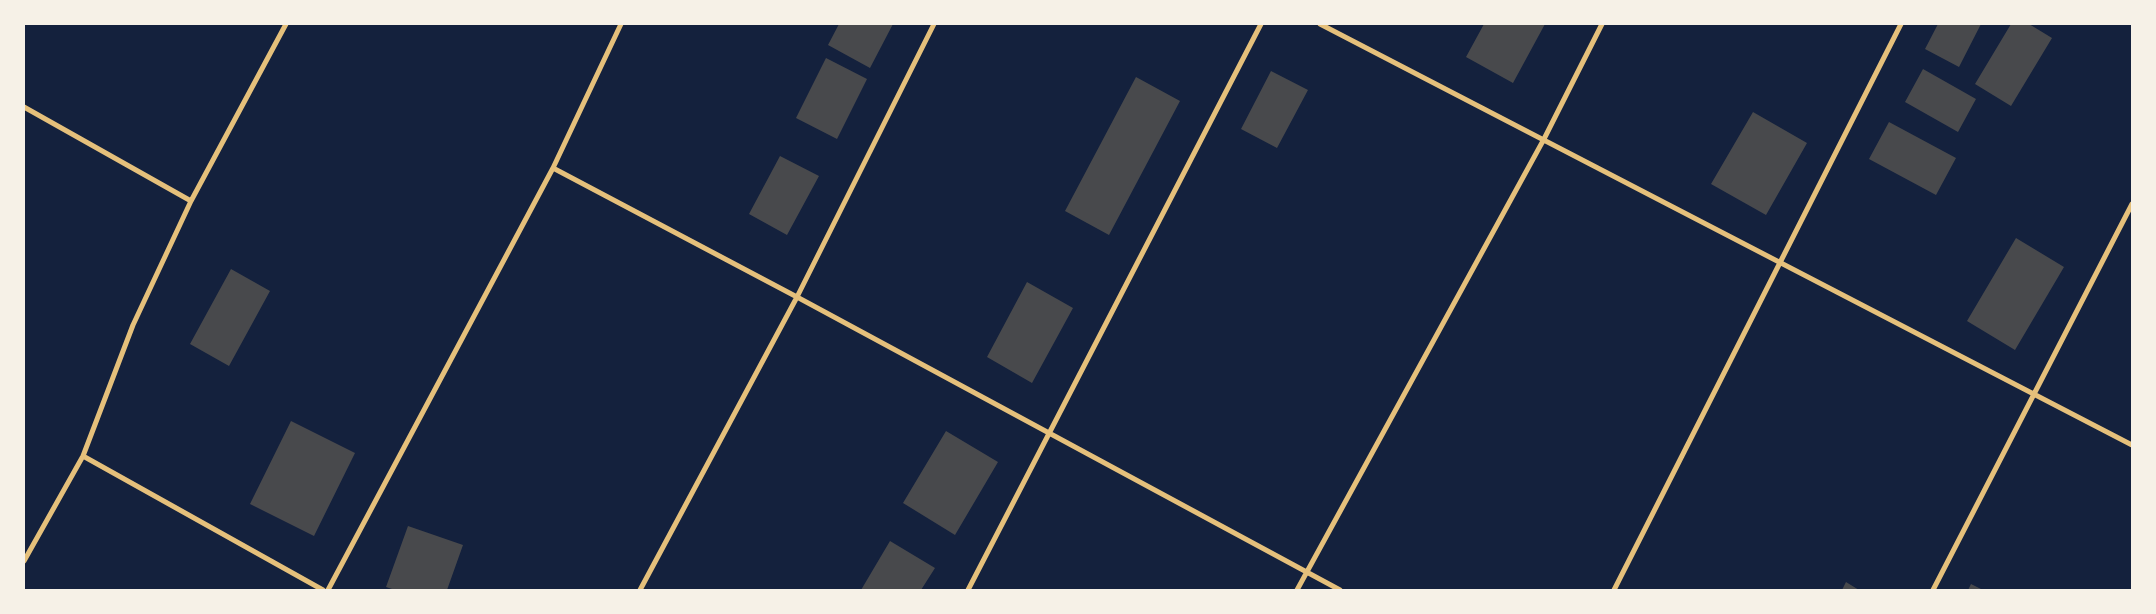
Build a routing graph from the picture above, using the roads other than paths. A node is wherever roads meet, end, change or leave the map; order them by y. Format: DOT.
graph roads {
  1 [pos="286,24"];
  2 [pos="621,24"];
  3 [pos="934,24"];
  4 [pos="1261,24"];
  5 [pos="1320,24"];
  6 [pos="1602,24"];
  7 [pos="1901,24"];
  8 [pos="24,107"];
  9 [pos="1544,139"];
  10 [pos="553,168"];
  11 [pos="191,201"];
  12 [pos="2132,204"];
  13 [pos="1780,262"];
  14 [pos="797,297"];
  15 [pos="2035,395"];
  16 [pos="1050,434"];
  17 [pos="2132,445"];
  18 [pos="83,456"];
  19 [pos="24,561"];
  20 [pos="1306,573"];
  21 [pos="323,590"];
  22 [pos="328,590"];
  23 [pos="640,590"];
  24 [pos="968,590"];
  25 [pos="1297,590"];
  26 [pos="1340,590"];
  27 [pos="1614,590"];
  28 [pos="1933,590"];
  1 -- 11 [label="street"];
  2 -- 10 [label="street"];
  3 -- 14 [label="street"];
  4 -- 16 [label="street"];
  5 -- 9 [label="street"];
  6 -- 9 [label="street"];
  7 -- 13 [label="street"];
  8 -- 11 [label="street"];
  9 -- 13 [label="street"];
  9 -- 20 [label="street"];
  10 -- 14 [label="street"];
  10 -- 22 [label="street"];
  11 -- 18 [label="street"];
  12 -- 15 [label="street"];
  13 -- 15 [label="street"];
  13 -- 27 [label="street"];
  14 -- 16 [label="street"];
  14 -- 23 [label="street"];
  15 -- 17 [label="street"];
  15 -- 28 [label="street"];
  16 -- 20 [label="street"];
  16 -- 24 [label="street"];
  18 -- 19 [label="street"];
  18 -- 21 [label="street"];
  20 -- 25 [label="street"];
  20 -- 26 [label="street"];
}
